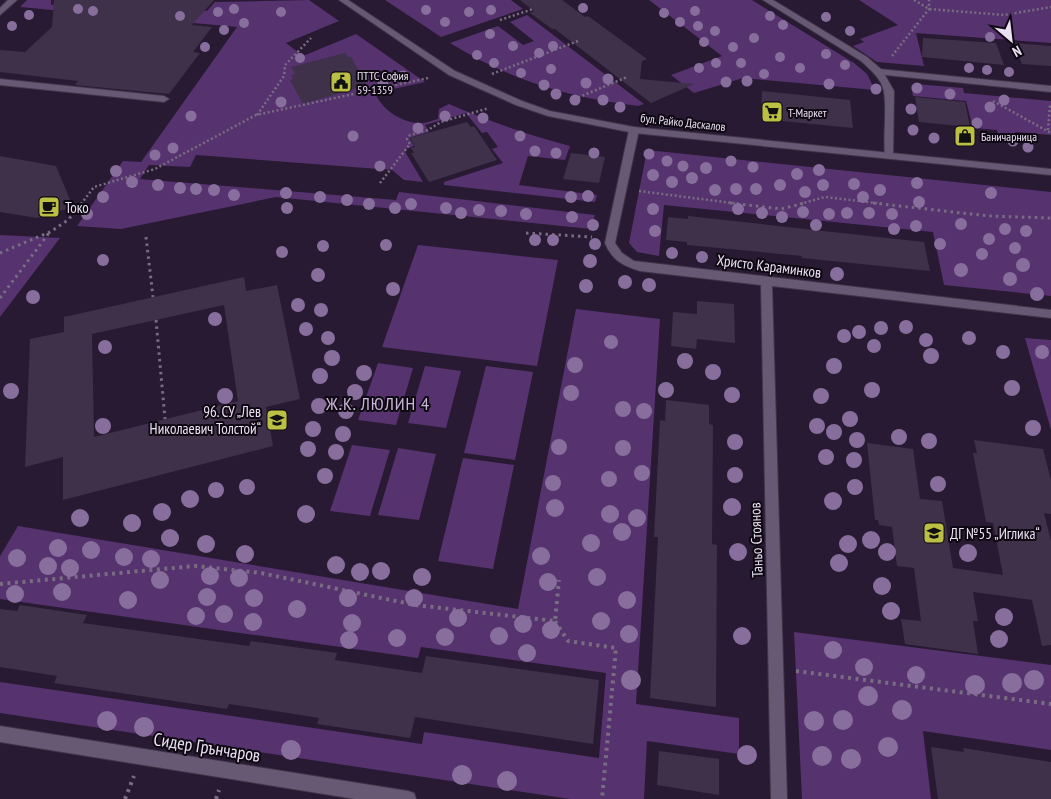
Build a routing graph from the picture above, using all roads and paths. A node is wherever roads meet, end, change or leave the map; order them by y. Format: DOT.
graph roads {
  1 [pos="13,0"];
  2 [pos="343,0"];
  3 [pos="767,0"];
  4 [pos="914,0"];
  5 [pos="929,0"];
  6 [pos="1051,6"];
  7 [pos="534,9"];
  8 [pos="929,9"];
  9 [pos="0,13"];
  10 [pos="500,20"];
  11 [pos="312,38"];
  12 [pos="578,41"];
  13 [pos="879,72"];
  14 [pos="490,75"];
  15 [pos="627,77"];
  16 [pos="429,78"];
  17 [pos="0,82"];
  18 [pos="1051,89"];
  19 [pos="164,99"];
  20 [pos="989,99"];
  21 [pos="566,102"];
  22 [pos="1050,104"];
  23 [pos="490,108"];
  24 [pos="256,115"];
  25 [pos="634,130"];
  26 [pos="1050,132"];
  27 [pos="890,156"];
  28 [pos="1051,172"];
  29 [pos="380,183"];
  30 [pos="621,188"];
  31 [pos="1051,218"];
  32 [pos="50,232"];
  33 [pos="526,233"];
  34 [pos="146,237"];
  35 [pos="610,239"];
  36 [pos="0,253"];
  37 [pos="766,280"];
  38 [pos="153,297"];
  39 [pos="0,298"];
  40 [pos="1051,314"];
  41 [pos="156,320"];
  42 [pos="165,419"];
  43 [pos="559,580"];
  44 [pos="0,584"];
  45 [pos="555,621"];
  46 [pos="776,668"];
  47 [pos="1051,704"];
  48 [pos="0,734"];
  49 [pos="408,799"];
  50 [pos="602,799"];
  51 [pos="780,799"];
  1 -- 9 [label="street"];
  2 -- 25 [label="street, бул. Райко Даскалов"];
  3 -- 13 [label="street"];
  4 -- 8 [label="path"];
  5 -- 8 [label="path"];
  6 -- 8 [label="path"];
  7 -- 10 [label="path"];
  8 -- 13 [label="path"];
  11 -- 24 [label="path"];
  12 -- 14 [label="path"];
  13 -- 18 [label="street"];
  13 -- 27 [label="street"];
  15 -- 21 [label="path"];
  16 -- 24 [label="path"];
  17 -- 19 [label="street"];
  20 -- 26 [label="path"];
  22 -- 26 [label="path"];
  23 -- 29 [label="path"];
  24 -- 32 [label="path"];
  25 -- 27 [label="street, бул. Райко Даскалов"];
  25 -- 30 [label="street"];
  27 -- 28 [label="street, бул. Райко Даскалов"];
  30 -- 31 [label="path"];
  30 -- 35 [label="street"];
  32 -- 36 [label="path"];
  32 -- 39 [label="path"];
  33 -- 35 [label="path"];
  34 -- 38 [label="path"];
  35 -- 37 [label="street, Христо Караминков"];
  37 -- 40 [label="street, Христо Караминков"];
  37 -- 46 [label="street, Таньо Стоянов"];
  41 -- 42 [label="path"];
  43 -- 45 [label="path"];
  44 -- 45 [label="path"];
  45 -- 50 [label="path"];
  46 -- 47 [label="path"];
  46 -- 51 [label="street, Таньо Стоянов"];
  48 -- 49 [label="street, Сидер Грънчаров"];
}
